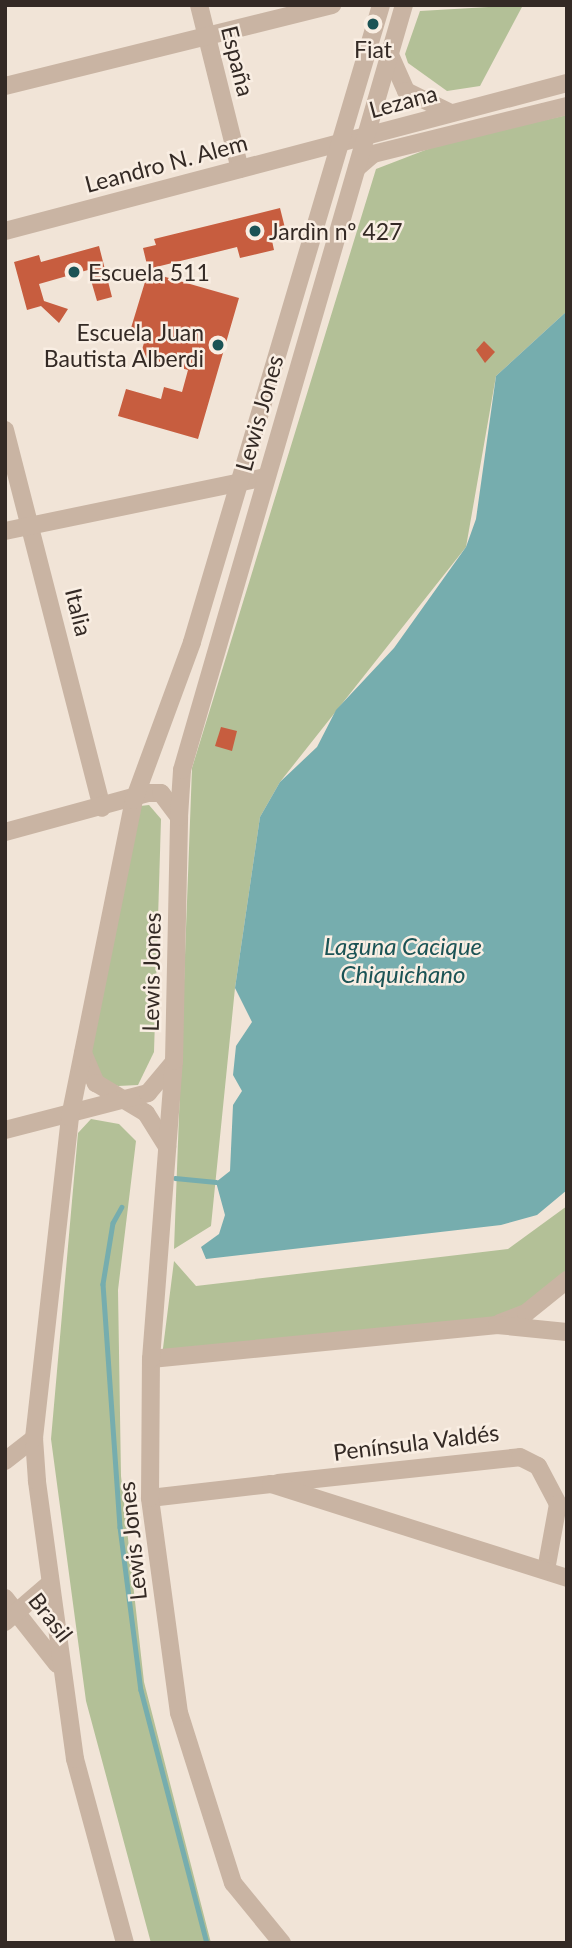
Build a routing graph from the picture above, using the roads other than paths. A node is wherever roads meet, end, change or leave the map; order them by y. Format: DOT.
graph roads {
  1 [pos="199,5"];
  2 [pos="332,5"];
  3 [pos="381,5"];
  4 [pos="404,5"];
  5 [pos="206,36"];
  6 [pos="389,52"];
  7 [pos="567,83"];
  8 [pos="5,86"];
  9 [pos="567,106"];
  10 [pos="452,113"];
  11 [pos="367,135"];
  12 [pos="339,143"];
  13 [pos="240,169"];
  14 [pos="357,169"];
  15 [pos="5,231"];
  16 [pos="5,430"];
  17 [pos="266,477"];
  18 [pos="239,479"];
  19 [pos="32,525"];
  20 [pos="5,531"];
  21 [pos="134,800"];
  22 [pos="102,808"];
  23 [pos="179,817"];
  24 [pos="5,832"];
  25 [pos="82,1049"];
  26 [pos="174,1061"];
  27 [pos="116,1098"];
  28 [pos="70,1116"];
  29 [pos="5,1130"];
  30 [pos="169,1150"];
  31 [pos="567,1280"];
  32 [pos="497,1325"];
  33 [pos="567,1332"];
  34 [pos="151,1359"];
  35 [pos="34,1438"];
  36 [pos="5,1461"];
  37 [pos="271,1484"];
  38 [pos="150,1498"];
  39 [pos="546,1570"];
  40 [pos="567,1577"];
  41 [pos="48,1586"];
  42 [pos="9,1610"];
  43 [pos="58,1667"];
  44 [pos="125,1943"];
  45 [pos="282,1943"];
  1 -- 5 [label="street, España"];
  2 -- 5 [label="street"];
  3 -- 12 [label="street, Lewis Jones"];
  4 -- 6 [label="street, Lewis Jones"];
  5 -- 8 [label="street"];
  5 -- 13 [label="street, España"];
  6 -- 10 [label="street"];
  6 -- 11 [label="street, Lewis Jones"];
  7 -- 10 [label="street, Lezana"];
  9 -- 14 [label="street"];
  10 -- 11 [label="street, Lezana"];
  11 -- 12 [label="street, Lezana"];
  11 -- 14 [label="street, Lewis Jones"];
  12 -- 13 [label="street, Leandro N. Alem"];
  12 -- 18 [label="street, Lewis Jones"];
  13 -- 15 [label="street, Leandro N. Alem"];
  14 -- 17 [label="street, Lewis Jones"];
  16 -- 19 [label="street, Italia"];
  17 -- 18 [label="street"];
  17 -- 23 [label="street, Lewis Jones"];
  18 -- 19 [label="street"];
  18 -- 21 [label="street, Lewis Jones"];
  19 -- 20 [label="street"];
  19 -- 22 [label="street, Italia"];
  21 -- 22 [label="street"];
  21 -- 23 [label="street"];
  21 -- 25 [label="street, Lewis Jones"];
  22 -- 24 [label="street"];
  23 -- 26 [label="street, Lewis Jones"];
  25 -- 27 [label="street"];
  25 -- 28 [label="street, Lewis Jones"];
  26 -- 27 [label="street"];
  26 -- 30 [label="street, Lewis Jones"];
  27 -- 28 [label="street"];
  27 -- 30 [label="street"];
  28 -- 29 [label="street"];
  28 -- 35 [label="street, Lewis Jones"];
  30 -- 34 [label="street, Lewis Jones"];
  31 -- 32 [label="street"];
  32 -- 33 [label="street"];
  32 -- 34 [label="street"];
  34 -- 38 [label="street, Lewis Jones"];
  35 -- 36 [label="street"];
  35 -- 41 [label="street, Lewis Jones"];
  37 -- 38 [label="street, Península Valdés"];
  37 -- 39 [label="street, Península Valdés"];
  37 -- 39 [label="street, Península Valdés"];
  38 -- 45 [label="street, Lewis Jones"];
  39 -- 40 [label="street, Península Valdés"];
  41 -- 42 [label="street"];
  41 -- 43 [label="street, Lewis Jones"];
  42 -- 43 [label="street, Brasil"];
  43 -- 44 [label="street, Lewis Jones"];
}
